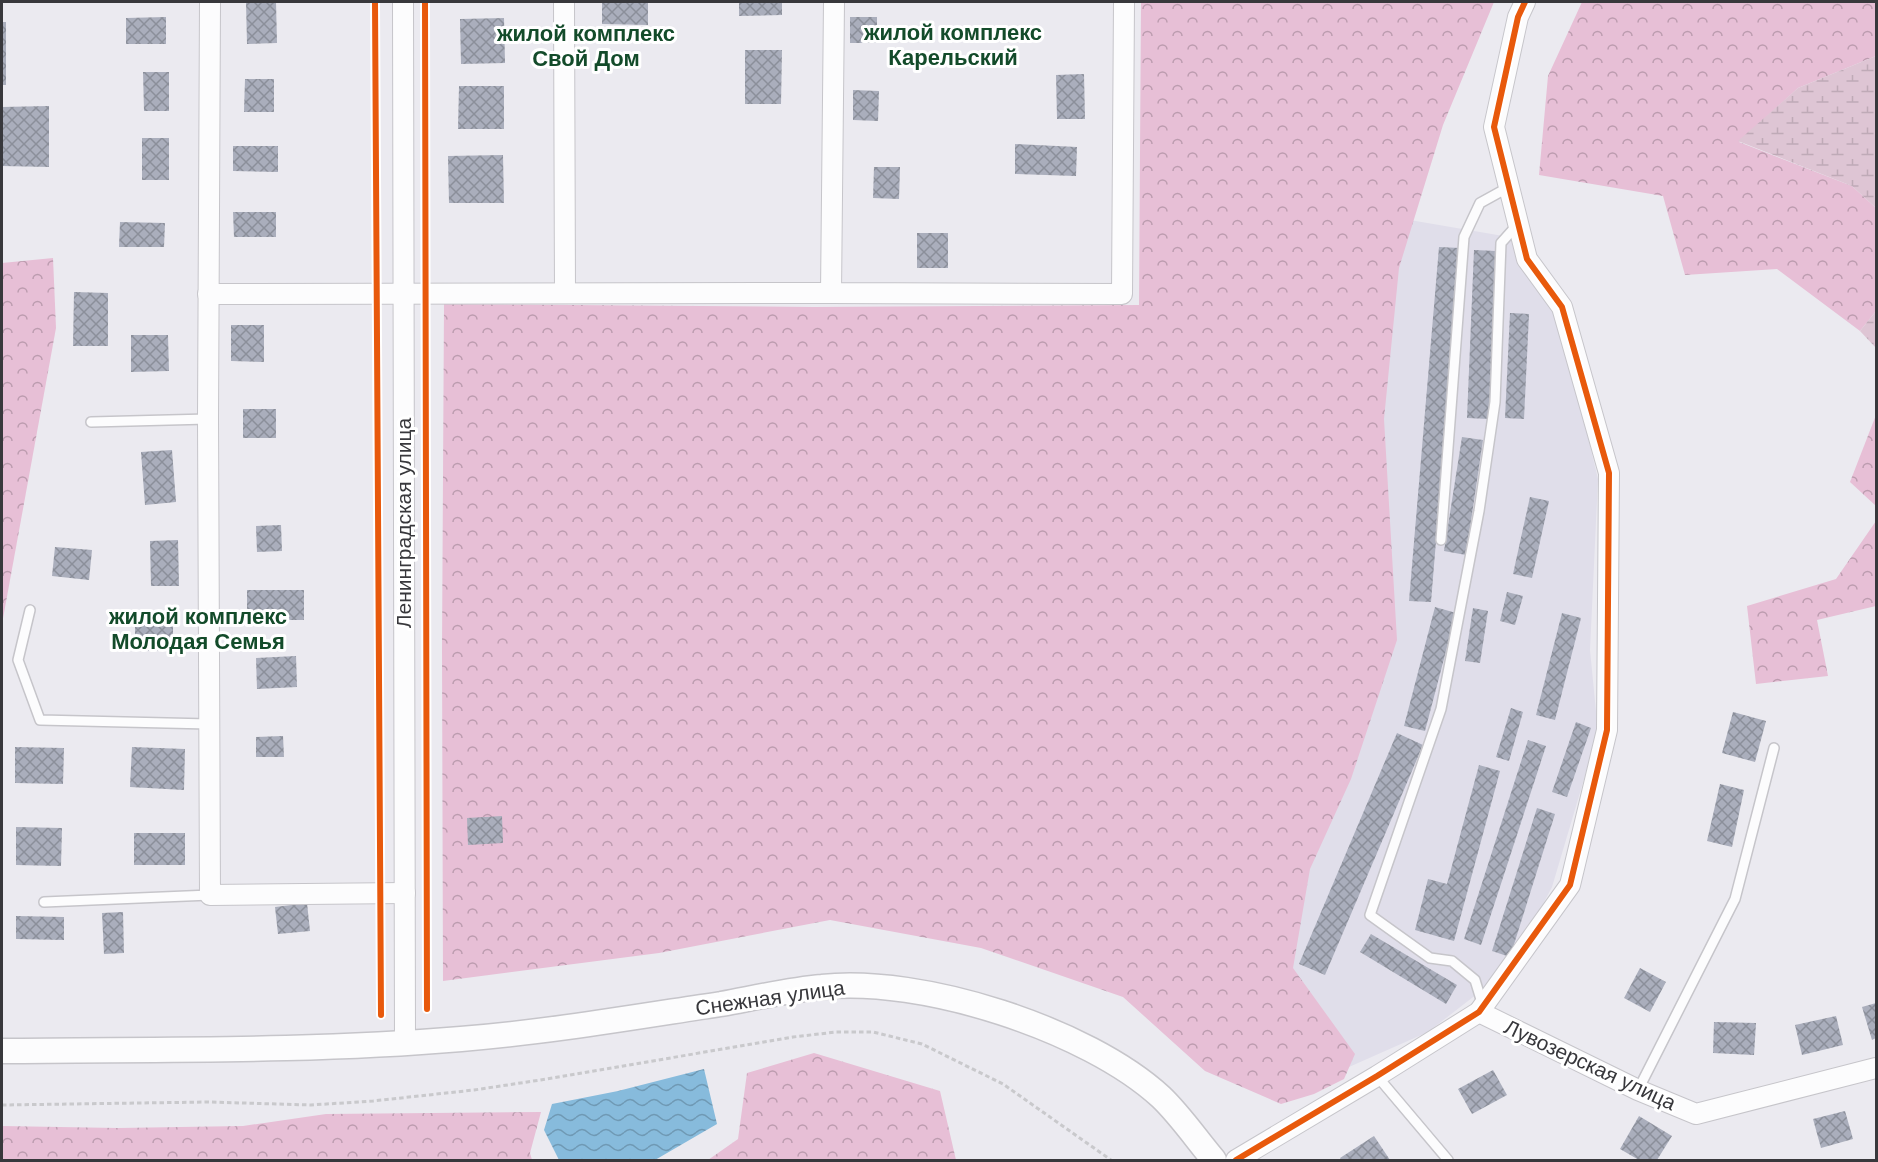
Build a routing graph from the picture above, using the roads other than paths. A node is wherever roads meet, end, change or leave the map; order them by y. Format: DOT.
graph roads {
  1 [pos="209,2"];
  2 [pos="403,2"];
  3 [pos="564,2"];
  4 [pos="834,2"];
  5 [pos="1124,2"];
  6 [pos="1525,2"];
  7 [pos="1509,187"];
  8 [pos="1518,224"];
  9 [pos="565,293"];
  10 [pos="831,293"];
  11 [pos="208,294"];
  12 [pos="404,294"];
  13 [pos="208,418"];
  14 [pos="90,422"];
  15 [pos="1441,540"];
  16 [pos="30,610"];
  17 [pos="209,724"];
  18 [pos="1774,747"];
  19 [pos="405,893"];
  20 [pos="210,894"];
  21 [pos="44,902"];
  22 [pos="1481,1009"];
  23 [pos="405,1044"];
  24 [pos="2,1052"];
  25 [pos="1876,1068"];
  26 [pos="1377,1077"];
  27 [pos="1638,1090"];
  28 [pos="1214,1161"];
  29 [pos="1236,1161"];
  30 [pos="1449,1161"];
  1 -- 11 [label="street"];
  2 -- 12 [label="street, Ленинградская улица"];
  3 -- 9 [label="street"];
  4 -- 10 [label="street"];
  5 -- 10 [label="street"];
  6 -- 7 [label="street"];
  7 -- 8 [label="street"];
  7 -- 15 [label="lane"];
  8 -- 22 [label="street"];
  8 -- 22 [label="lane"];
  9 -- 10 [label="street"];
  9 -- 12 [label="street"];
  11 -- 12 [label="street"];
  11 -- 13 [label="street"];
  12 -- 19 [label="street, Ленинградская улица"];
  13 -- 14 [label="lane"];
  13 -- 17 [label="street"];
  16 -- 17 [label="lane"];
  17 -- 20 [label="street"];
  18 -- 27 [label="lane"];
  19 -- 20 [label="street"];
  19 -- 23 [label="street, Ленинградская улица"];
  20 -- 21 [label="lane"];
  22 -- 26 [label="street"];
  22 -- 27 [label="street, Лувозерская улица"];
  23 -- 24 [label="street, Снежная улица"];
  23 -- 28 [label="street, Снежная улица"];
  25 -- 27 [label="street, Лувозерская улица"];
  26 -- 29 [label="street"];
  26 -- 30 [label="lane"];
}
